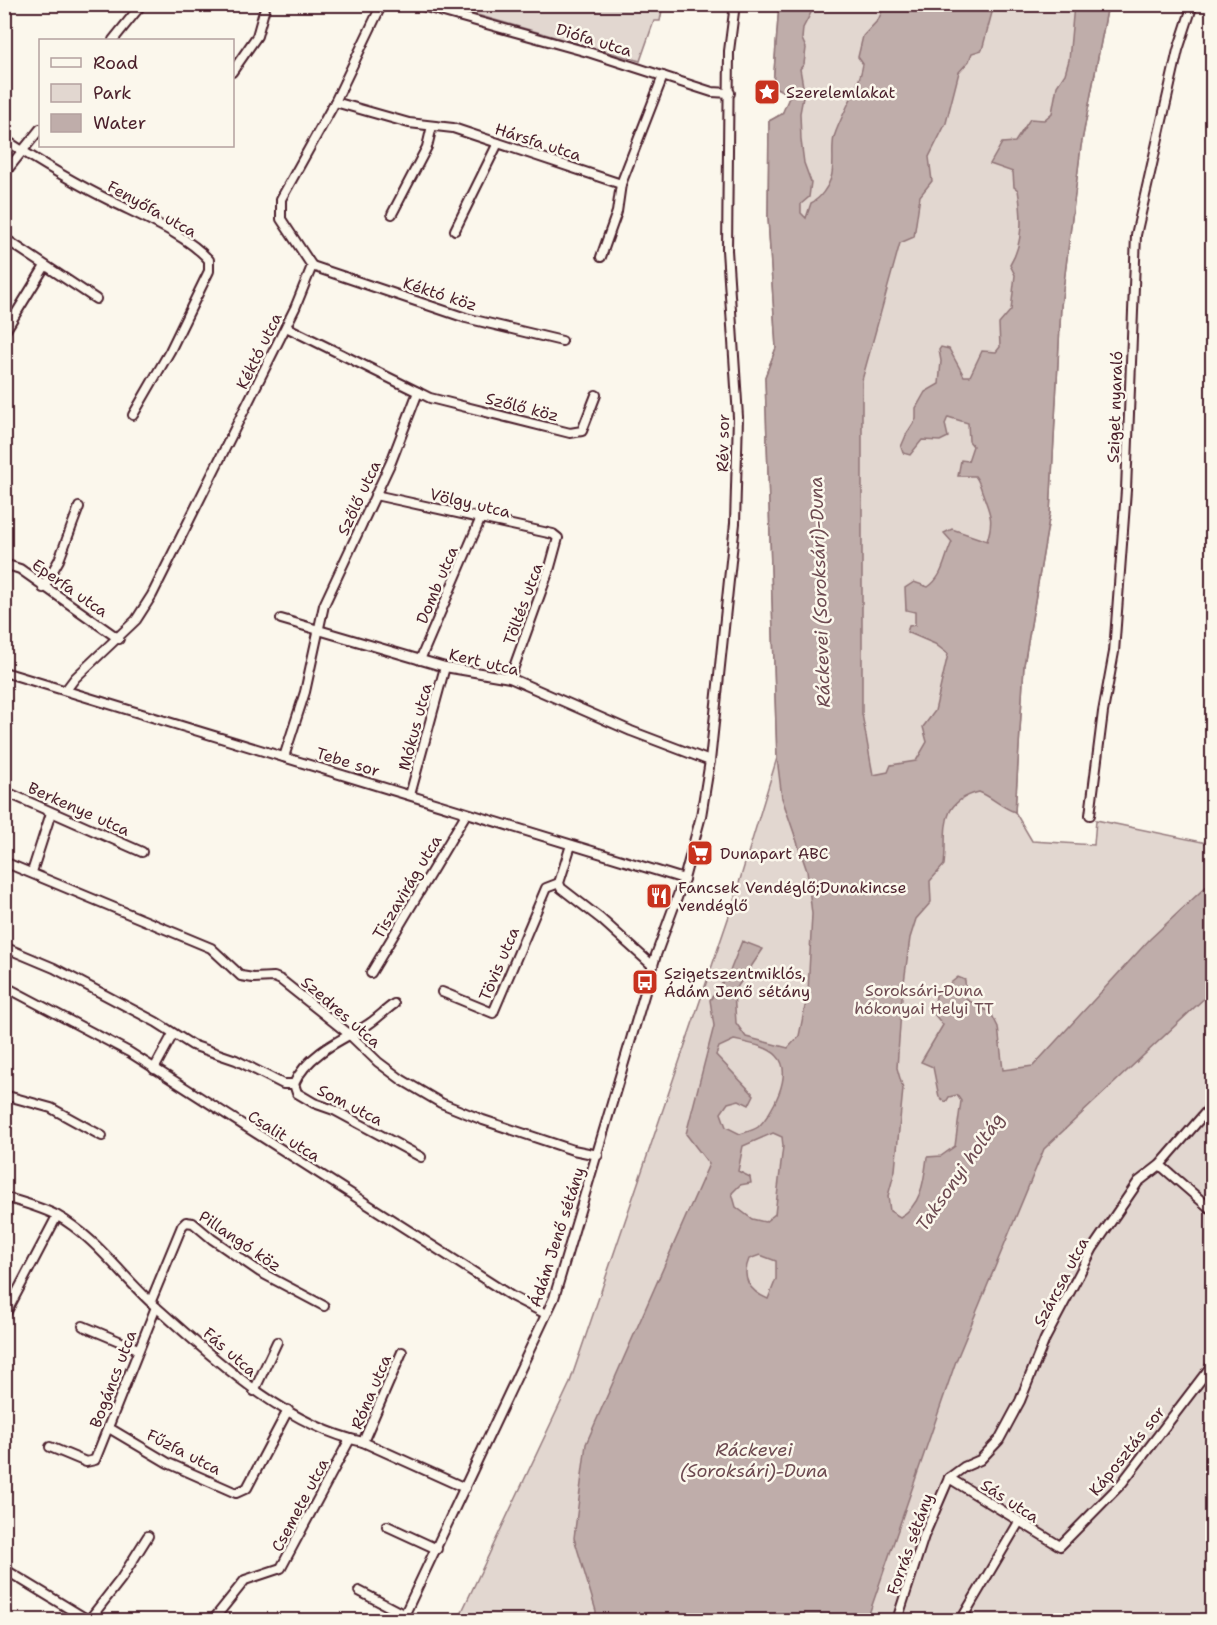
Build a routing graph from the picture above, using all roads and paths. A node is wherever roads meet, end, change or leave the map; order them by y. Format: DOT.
graph roads {
  1 [pos="142,4"];
  2 [pos="266,4"];
  3 [pos="382,4"];
  4 [pos="415,4"];
  5 [pos="735,4"];
  6 [pos="1193,4"];
  7 [pos="114,39"];
  8 [pos="234,69"];
  9 [pos="663,76"];
  10 [pos="730,93"];
  11 [pos="334,102"];
  12 [pos="432,126"];
  13 [pos="39,130"];
  14 [pos="4,139"];
  15 [pos="498,143"];
  16 [pos="22,151"];
  17 [pos="4,174"];
  18 [pos="621,184"];
  19 [pos="392,214"];
  20 [pos="454,230"];
  21 [pos="4,238"];
  22 [pos="601,257"];
  23 [pos="45,266"];
  24 [pos="312,266"];
  25 [pos="96,299"];
  26 [pos="286,327"];
  27 [pos="4,333"];
  28 [pos="562,341"];
  29 [pos="418,392"];
  30 [pos="596,395"];
  31 [pos="133,415"];
  32 [pos="375,495"];
  33 [pos="79,507"];
  34 [pos="480,520"];
  35 [pos="558,538"];
  36 [pos="4,564"];
  37 [pos="44,588"];
  38 [pos="281,619"];
  39 [pos="317,628"];
  40 [pos="118,639"];
  41 [pos="420,660"];
  42 [pos="445,667"];
  43 [pos="4,672"];
  44 [pos="510,678"];
  45 [pos="66,690"];
  46 [pos="284,757"];
  47 [pos="710,761"];
  48 [pos="4,791"];
  49 [pos="410,795"];
  50 [pos="51,813"];
  51 [pos="466,814"];
  52 [pos="1090,815"];
  53 [pos="572,845"];
  54 [pos="142,852"];
  55 [pos="4,862"];
  56 [pos="32,872"];
  57 [pos="684,879"];
  58 [pos="559,883"];
  59 [pos="4,947"];
  60 [pos="653,966"];
  61 [pos="371,973"];
  62 [pos="4,986"];
  63 [pos="442,992"];
  64 [pos="394,1004"];
  65 [pos="173,1034"];
  66 [pos="350,1034"];
  67 [pos="154,1069"];
  68 [pos="294,1084"];
  69 [pos="4,1095"];
  70 [pos="1212,1105"];
  71 [pos="102,1136"];
  72 [pos="598,1155"];
  73 [pos="421,1157"];
  74 [pos="1160,1165"];
  75 [pos="5,1199"];
  76 [pos="1212,1210"];
  77 [pos="57,1216"];
  78 [pos="154,1304"];
  79 [pos="324,1306"];
  80 [pos="546,1314"];
  81 [pos="4,1317"];
  82 [pos="83,1326"];
  83 [pos="277,1342"];
  84 [pos="138,1349"];
  85 [pos="402,1352"];
  86 [pos="1212,1365"];
  87 [pos="254,1391"];
  88 [pos="288,1410"];
  89 [pos="109,1428"];
  90 [pos="350,1439"];
  91 [pos="363,1442"];
  92 [pos="50,1447"];
  93 [pos="949,1478"];
  94 [pos="465,1488"];
  95 [pos="1019,1522"];
  96 [pos="387,1526"];
  97 [pos="148,1536"];
  98 [pos="1056,1546"];
  99 [pos="437,1549"];
  100 [pos="4,1569"];
  101 [pos="359,1591"];
  102 [pos="403,1618"];
  103 [pos="88,1620"];
  104 [pos="213,1620"];
  105 [pos="897,1620"];
  106 [pos="961,1620"];
  1 -- 7 [label="street"];
  2 -- 8 [label="street"];
  3 -- 11 [label="street"];
  4 -- 9 [label="street, Diófa utca"];
  5 -- 10 [label="street, Rév sor"];
  6 -- 52 [label="street, Sziget nyaraló"];
  9 -- 10 [label="street, Diófa utca"];
  9 -- 18 [label="street"];
  10 -- 47 [label="street, Rév sor"];
  11 -- 12 [label="street, Hársfa utca"];
  11 -- 24 [label="street"];
  12 -- 15 [label="street, Hársfa utca"];
  12 -- 19 [label="street"];
  13 -- 16 [label="street"];
  14 -- 16 [label="street"];
  15 -- 18 [label="street, Hársfa utca"];
  15 -- 20 [label="street"];
  16 -- 17 [label="street"];
  16 -- 31 [label="street, Fenyőfa utca"];
  18 -- 22 [label="street"];
  21 -- 23 [label="street"];
  23 -- 25 [label="street"];
  23 -- 27 [label="street"];
  24 -- 26 [label="street, Kéktó utca"];
  24 -- 28 [label="street, Kéktó köz"];
  26 -- 29 [label="street"];
  26 -- 40 [label="street, Kéktó utca"];
  29 -- 30 [label="street, Szőlő köz"];
  29 -- 32 [label="street, Szőlő utca"];
  32 -- 34 [label="street, Völgy utca"];
  32 -- 39 [label="street, Szőlő utca"];
  33 -- 37 [label="street"];
  34 -- 35 [label="street, Völgy utca"];
  34 -- 41 [label="street, Domb utca"];
  35 -- 44 [label="street, Töltés utca"];
  36 -- 37 [label="street, Eperfa utca"];
  37 -- 40 [label="street, Eperfa utca"];
  38 -- 39 [label="street, Kert utca"];
  39 -- 41 [label="street, Kert utca"];
  39 -- 46 [label="street, Szőlő utca"];
  40 -- 45 [label="street, Kéktó utca"];
  41 -- 42 [label="street, Kert utca"];
  42 -- 44 [label="street, Kert utca"];
  42 -- 49 [label="street, Mókus utca"];
  43 -- 45 [label="street, Tebe sor"];
  44 -- 47 [label="street, Kert utca"];
  45 -- 46 [label="street, Tebe sor"];
  46 -- 49 [label="street, Tebe sor"];
  47 -- 57 [label="street, Rév sor"];
  48 -- 50 [label="street, Berkenye utca"];
  49 -- 51 [label="street, Tebe sor"];
  50 -- 54 [label="street, Berkenye utca"];
  50 -- 56 [label="street"];
  51 -- 53 [label="street, Tebe sor"];
  51 -- 61 [label="street, Tiszavirág utca"];
  53 -- 57 [label="street, Tebe sor"];
  53 -- 58 [label="street, Tövis utca"];
  55 -- 56 [label="street, Szedres utca"];
  56 -- 66 [label="street, Szedres utca"];
  57 -- 60 [label="street, Ádám Jenő sétány"];
  58 -- 60 [label="street"];
  58 -- 63 [label="street, Tövis utca"];
  59 -- 65 [label="street, Som utca"];
  60 -- 72 [label="street, Ádám Jenő sétány"];
  62 -- 67 [label="street, Csalit utca"];
  64 -- 66 [label="street"];
  65 -- 67 [label="street"];
  65 -- 68 [label="street, Som utca"];
  66 -- 68 [label="street"];
  66 -- 72 [label="street, Szedres utca"];
  67 -- 80 [label="street, Csalit utca"];
  68 -- 73 [label="street, Som utca"];
  69 -- 71 [label="street"];
  70 -- 74 [label="street, Szárcsa utca"];
  72 -- 80 [label="street, Ádám Jenő sétány"];
  74 -- 76 [label="street"];
  74 -- 93 [label="street, Szárcsa utca"];
  75 -- 77 [label="street, Fás utca"];
  77 -- 78 [label="street, Fás utca"];
  77 -- 81 [label="street"];
  78 -- 79 [label="street, Pillangó köz"];
  78 -- 84 [label="street, Bogáncs utca"];
  78 -- 87 [label="street, Fás utca"];
  80 -- 94 [label="street, Ádám Jenő sétány"];
  82 -- 84 [label="street"];
  83 -- 87 [label="street"];
  84 -- 89 [label="street, Bogáncs utca"];
  85 -- 91 [label="street, Róna utca"];
  86 -- 98 [label="street, Káposztás sor"];
  87 -- 88 [label="street, Fás utca"];
  88 -- 89 [label="street, Fűzfa utca"];
  88 -- 90 [label="street, Fás utca"];
  89 -- 92 [label="street, Bogáncs utca"];
  90 -- 91 [label="street, Fás utca"];
  90 -- 104 [label="street, Csemete utca"];
  91 -- 94 [label="street, Fás utca"];
  93 -- 95 [label="street, Sás utca"];
  93 -- 105 [label="street, Forrás sétány"];
  94 -- 99 [label="street, Ádám Jenő sétány"];
  95 -- 98 [label="street, Sás utca"];
  95 -- 106 [label="street"];
  96 -- 99 [label="street"];
  97 -- 103 [label="street"];
  99 -- 102 [label="street, Ádám Jenő sétány"];
  100 -- 103 [label="street"];
  101 -- 102 [label="street"];
}
